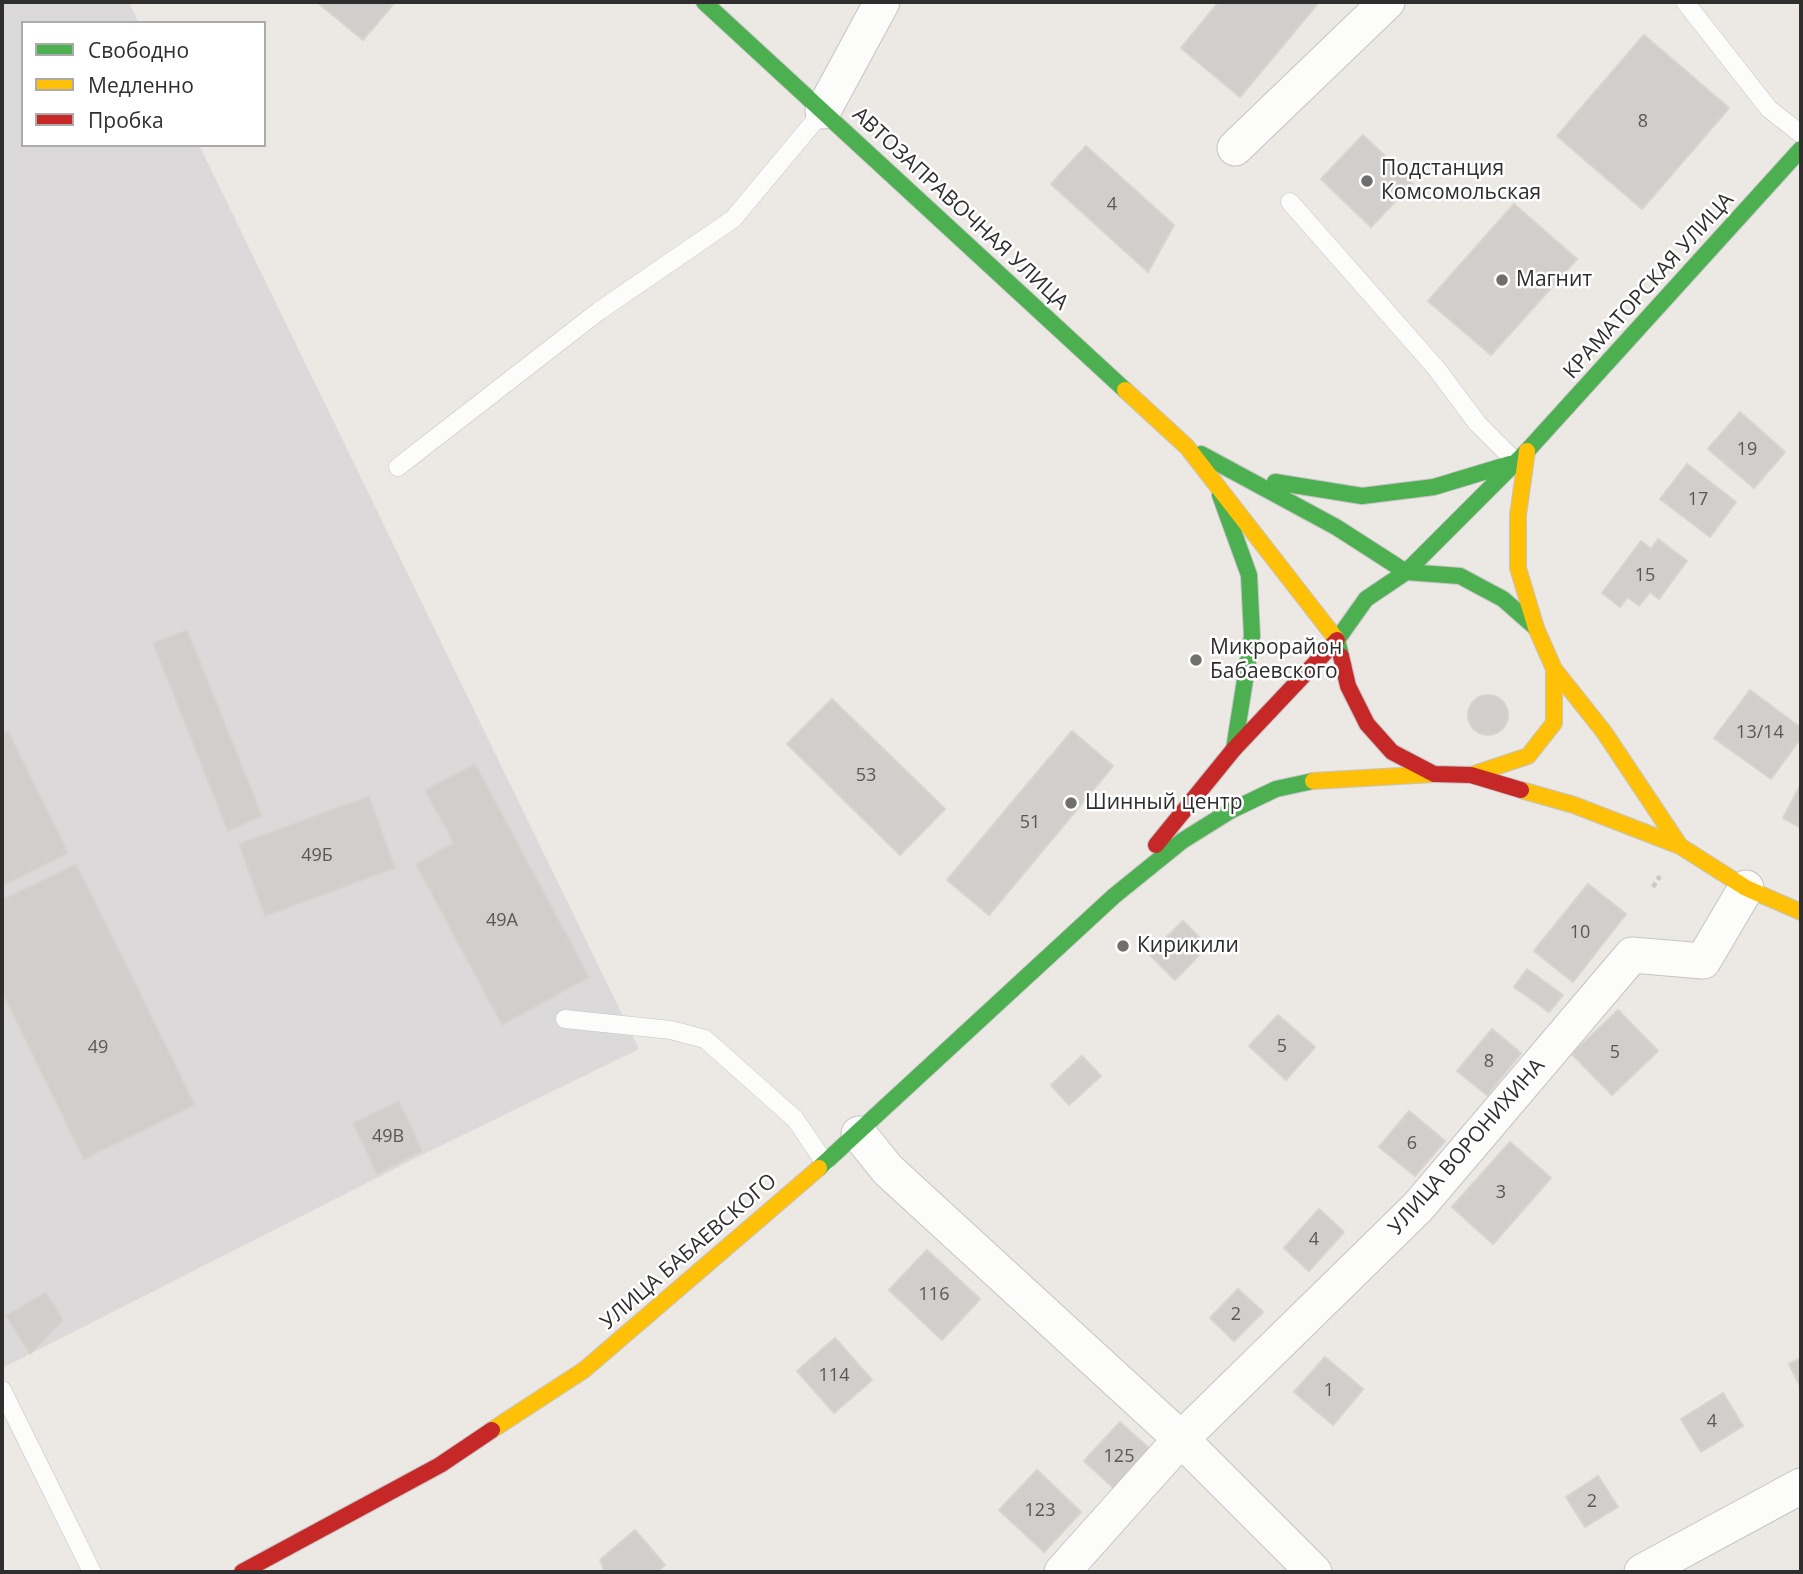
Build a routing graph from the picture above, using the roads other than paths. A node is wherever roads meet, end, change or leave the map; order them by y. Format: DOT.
graph roads {
  1 [pos="704,2"];
  2 [pos="882,2"];
  3 [pos="1387,2"];
  4 [pos="1685,2"];
  5 [pos="823,111"];
  6 [pos="1801,134"];
  7 [pos="1235,148"];
  8 [pos="1801,149"];
  9 [pos="1290,202"];
  10 [pos="1187,447"];
  11 [pos="1521,456"];
  12 [pos="398,467"];
  13 [pos="1244,478"];
  14 [pos="1216,483"];
  15 [pos="1406,572"];
  16 [pos="1536,628"];
  17 [pos="1337,640"];
  18 [pos="1553,669"];
  19 [pos="1234,749"];
  20 [pos="1434,774"];
  21 [pos="1471,775"];
  22 [pos="1680,846"];
  23 [pos="1746,888"];
  24 [pos="1114,896"];
  25 [pos="1801,912"];
  26 [pos="565,1019"];
  27 [pos="859,1134"];
  28 [pos="825,1163"];
  29 [pos="2,1390"];
  30 [pos="1181,1439"];
  31 [pos="1801,1486"];
  32 [pos="92,1572"];
  33 [pos="242,1572"];
  34 [pos="1062,1572"];
  35 [pos="1314,1572"];
  36 [pos="1642,1572"];
  1 -- 5 [label="main road, АВТОЗАПРАВОЧНАЯ УЛИЦА"];
  2 -- 5 [label="street"];
  3 -- 7 [label="street"];
  4 -- 6 [label="lane"];
  5 -- 10 [label="main road, АВТОЗАПРАВОЧНАЯ УЛИЦА"];
  5 -- 12 [label="lane"];
  8 -- 11 [label="main road, КРАМАТОРСКАЯ УЛИЦА"];
  9 -- 11 [label="lane"];
  10 -- 13 [label="main road"];
  10 -- 14 [label="main road"];
  11 -- 13 [label="main road"];
  11 -- 15 [label="main road, КРАМАТОРСКАЯ УЛИЦА"];
  11 -- 16 [label="main road"];
  13 -- 15 [label="main road"];
  14 -- 17 [label="main road"];
  14 -- 19 [label="main road"];
  15 -- 16 [label="main road"];
  15 -- 17 [label="main road"];
  16 -- 18 [label="main road"];
  17 -- 19 [label="main road"];
  17 -- 20 [label="main road"];
  18 -- 21 [label="main road"];
  18 -- 22 [label="main road"];
  19 -- 24 [label="main road"];
  20 -- 21 [label="main road"];
  20 -- 24 [label="main road"];
  21 -- 22 [label="main road"];
  22 -- 23 [label="main road"];
  23 -- 25 [label="main road"];
  23 -- 30 [label="street, УЛИЦА ВОРОНИХИНА"];
  24 -- 27 [label="main road, УЛИЦА БАБАЕВСКОГО"];
  26 -- 28 [label="lane"];
  27 -- 28 [label="main road, УЛИЦА БАБАЕВСКОГО"];
  27 -- 30 [label="street"];
  28 -- 33 [label="main road, УЛИЦА БАБАЕВСКОГО"];
  29 -- 32 [label="lane"];
  30 -- 34 [label="street"];
  30 -- 35 [label="street"];
  31 -- 36 [label="street"];
}
